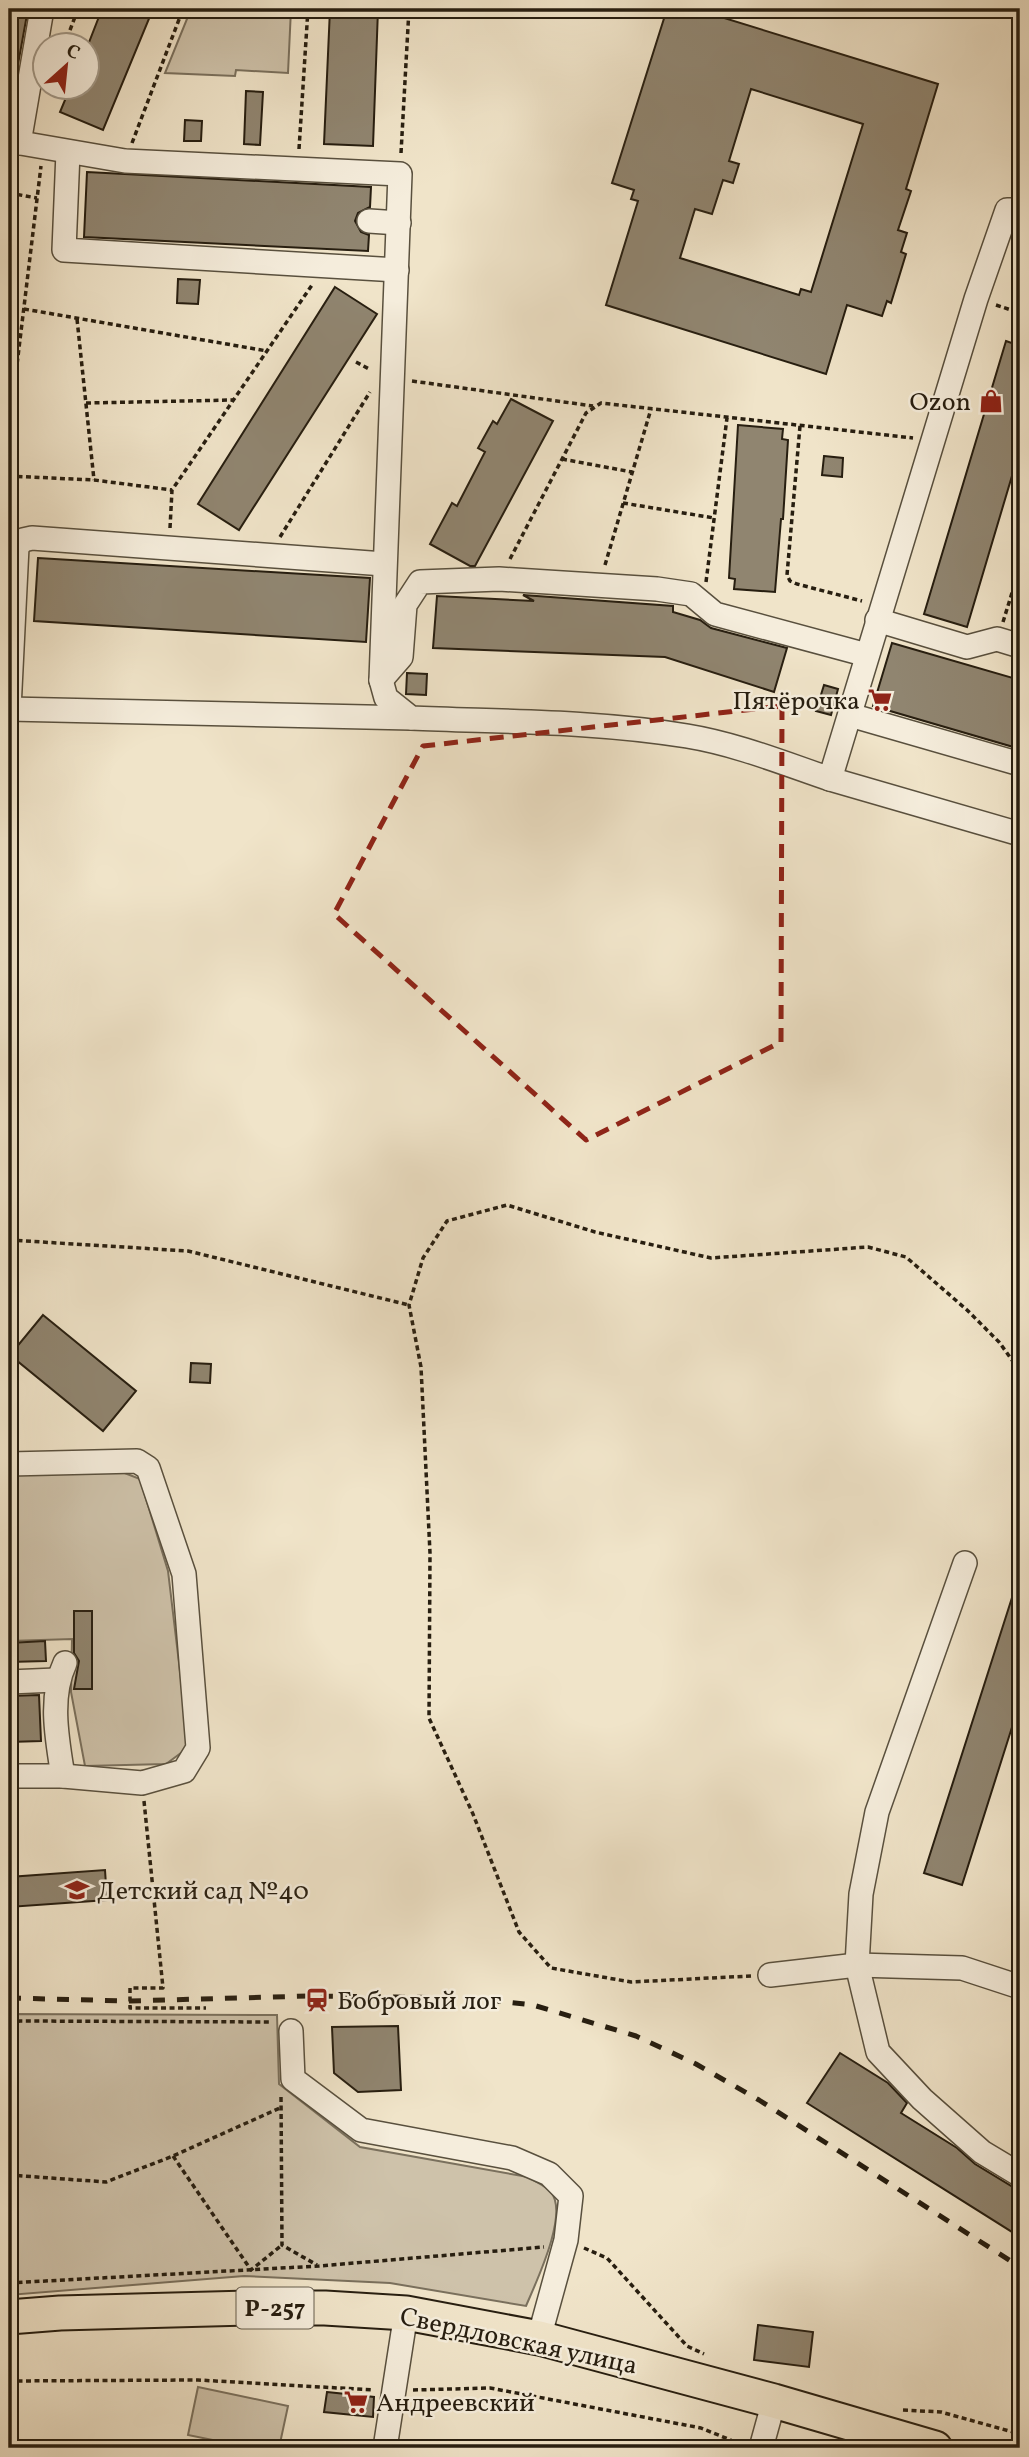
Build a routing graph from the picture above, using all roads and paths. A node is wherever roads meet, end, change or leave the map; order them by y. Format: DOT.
graph roads {
  1 [pos="42,9"];
  2 [pos="78,9"];
  3 [pos="183,9"];
  4 [pos="308,9"];
  5 [pos="409,9"];
  6 [pos="69,32"];
  7 [pos="14,142"];
  8 [pos="43,147"];
  9 [pos="68,152"];
  10 [pos="125,161"];
  11 [pos="297,169"];
  12 [pos="400,174"];
  13 [pos="9,193"];
  14 [pos="37,198"];
  15 [pos="1020,210"];
  16 [pos="369,221"];
  17 [pos="399,223"];
  18 [pos="325,266"];
  19 [pos="397,270"];
  20 [pos="976,299"];
  21 [pos="23,309"];
  22 [pos="1020,313"];
  23 [pos="77,318"];
  24 [pos="267,351"];
  25 [pos="383,382"];
  26 [pos="233,400"];
  27 [pos="86,403"];
  28 [pos="593,406"];
  29 [pos="651,409"];
  30 [pos="727,418"];
  31 [pos="800,426"];
  32 [pos="9,431"];
  33 [pos="933,440"];
  34 [pos="562,459"];
  35 [pos="632,472"];
  36 [pos="9,476"];
  37 [pos="94,480"];
  38 [pos="172,490"];
  39 [pos="623,502"];
  40 [pos="715,517"];
  41 [pos="169,548"];
  42 [pos="269,556"];
  43 [pos="384,564"];
  44 [pos="1020,567"];
  45 [pos="499,579"];
  46 [pos="598,586"];
  47 [pos="704,605"];
  48 [pos="879,613"];
  49 [pos="997,639"];
  50 [pos="1020,646"];
  51 [pos="867,654"];
  52 [pos="381,680"];
  53 [pos="9,709"];
  54 [pos="850,715"];
  55 [pos="411,718"];
  56 [pos="1020,764"];
  57 [pos="830,779"];
  58 [pos="1020,834"];
  59 [pos="9,1240"];
  60 [pos="409,1305"];
  61 [pos="1020,1371"];
  62 [pos="9,1465"];
  63 [pos="965,1563"];
  64 [pos="9,1682"];
  65 [pos="9,1776"];
  66 [pos="62,1776"];
  67 [pos="142,1783"];
  68 [pos="857,1965"];
  69 [pos="770,1975"];
  70 [pos="1020,1987"];
  71 [pos="206,2008"];
  72 [pos="9,2023"];
  73 [pos="291,2031"];
  74 [pos="281,2095"];
  75 [pos="282,2107"];
  76 [pos="173,2156"];
  77 [pos="9,2175"];
  78 [pos="1020,2175"];
  79 [pos="282,2245"];
  80 [pos="319,2266"];
  81 [pos="405,2313"];
  82 [pos="9,2317"];
  83 [pos="540,2338"];
  84 [pos="86,2379"];
  85 [pos="9,2381"];
  86 [pos="774,2401"];
  87 [pos="385,2448"];
  88 [pos="761,2448"];
  89 [pos="935,2448"];
  1 -- 7 [label="street"];
  2 -- 6 [label="path"];
  3 -- 10 [label="path"];
  4 -- 11 [label="path"];
  5 -- 12 [label="path"];
  7 -- 8 [label="street"];
  8 -- 9 [label="street"];
  8 -- 14 [label="path"];
  9 -- 10 [label="street"];
  9 -- 18 [label="street"];
  10 -- 11 [label="street"];
  11 -- 12 [label="street"];
  12 -- 17 [label="street"];
  13 -- 14 [label="path"];
  14 -- 21 [label="path"];
  15 -- 20 [label="street"];
  16 -- 17 [label="street"];
  17 -- 19 [label="street"];
  18 -- 19 [label="street"];
  18 -- 24 [label="path"];
  19 -- 25 [label="street"];
  20 -- 22 [label="path"];
  20 -- 33 [label="street"];
  21 -- 23 [label="path"];
  21 -- 32 [label="path"];
  23 -- 24 [label="path"];
  23 -- 27 [label="path"];
  24 -- 26 [label="path"];
  25 -- 28 [label="path"];
  25 -- 42 [label="path"];
  25 -- 43 [label="street"];
  26 -- 27 [label="path"];
  26 -- 38 [label="path"];
  27 -- 37 [label="path"];
  28 -- 29 [label="path"];
  28 -- 34 [label="path"];
  29 -- 30 [label="path"];
  29 -- 35 [label="path"];
  30 -- 31 [label="path"];
  30 -- 40 [label="path"];
  31 -- 33 [label="path"];
  31 -- 48 [label="path"];
  33 -- 48 [label="street"];
  34 -- 35 [label="path"];
  34 -- 45 [label="path"];
  35 -- 39 [label="path"];
  36 -- 37 [label="path"];
  37 -- 38 [label="path"];
  38 -- 41 [label="path"];
  39 -- 40 [label="path"];
  39 -- 46 [label="path"];
  40 -- 47 [label="path"];
  41 -- 42 [label="street"];
  41 -- 53 [label="street"];
  42 -- 43 [label="street"];
  43 -- 52 [label="street"];
  44 -- 49 [label="path"];
  45 -- 46 [label="street"];
  45 -- 52 [label="street"];
  46 -- 47 [label="street"];
  47 -- 51 [label="street"];
  48 -- 49 [label="street"];
  48 -- 51 [label="street"];
  49 -- 50 [label="street"];
  51 -- 54 [label="street"];
  52 -- 55 [label="street"];
  53 -- 55 [label="street"];
  54 -- 56 [label="street"];
  54 -- 57 [label="street"];
  55 -- 57 [label="street"];
  57 -- 58 [label="street"];
  59 -- 60 [label="path"];
  60 -- 61 [label="path"];
  60 -- 69 [label="path"];
  62 -- 67 [label="street"];
  63 -- 68 [label="street"];
  64 -- 66 [label="street"];
  65 -- 66 [label="street"];
  66 -- 67 [label="street"];
  67 -- 71 [label="path"];
  68 -- 69 [label="street"];
  68 -- 70 [label="street"];
  68 -- 78 [label="street"];
  72 -- 73 [label="path"];
  73 -- 83 [label="street"];
  74 -- 75 [label="path"];
  75 -- 76 [label="path"];
  75 -- 79 [label="path"];
  76 -- 77 [label="path"];
  76 -- 79 [label="path"];
  79 -- 80 [label="path"];
  81 -- 82 [label="highway, Свердловская улица / Р-257"];
  81 -- 83 [label="highway, Свердловская улица / Р-257"];
  81 -- 87 [label="street"];
  83 -- 86 [label="highway, Свердловская улица / Р-257"];
  84 -- 85 [label="path"];
  86 -- 88 [label="street"];
  86 -- 89 [label="highway, Свердловская улица / Р-257"];
}
